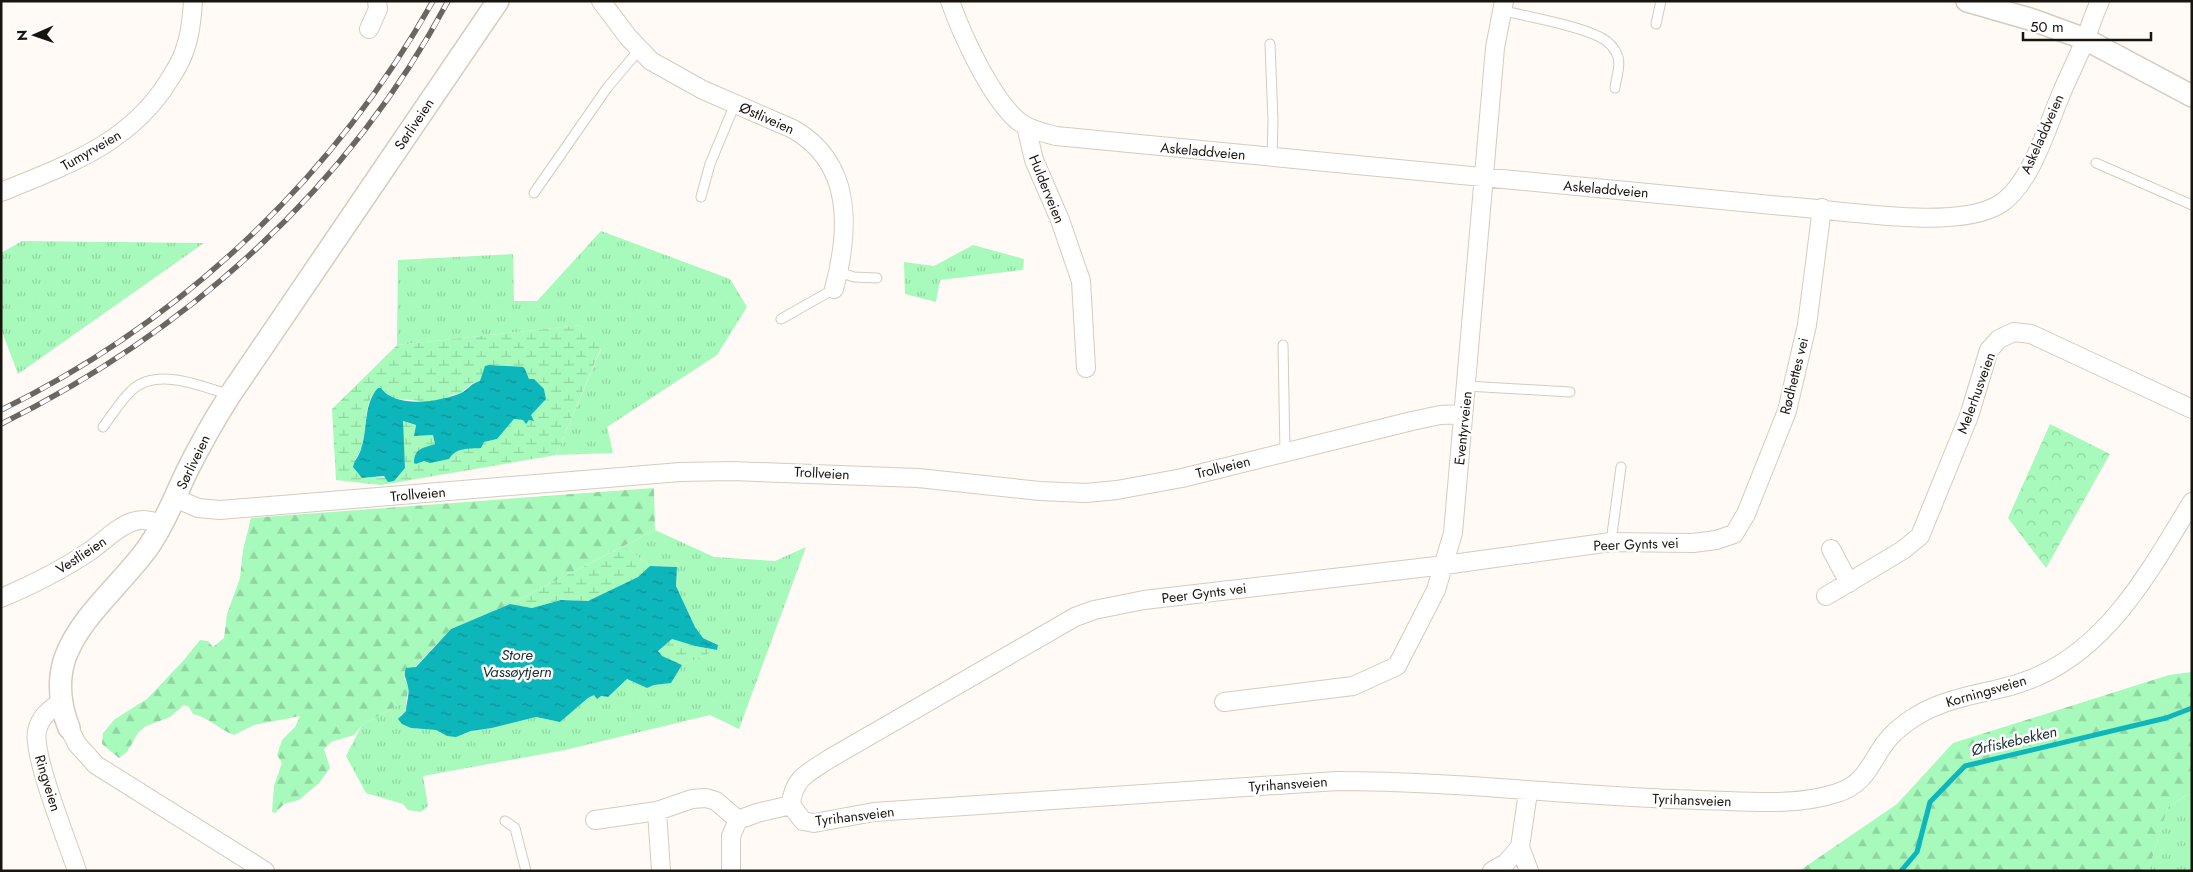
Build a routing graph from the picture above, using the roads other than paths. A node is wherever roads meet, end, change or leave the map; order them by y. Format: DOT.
graph roads {
  1 [pos="193,1"];
  2 [pos="377,1"];
  3 [pos="498,1"];
  4 [pos="601,1"];
  5 [pos="950,1"];
  6 [pos="1661,1"];
  7 [pos="1967,1"];
  8 [pos="2100,1"];
  9 [pos="1503,6"];
  10 [pos="1656,24"];
  11 [pos="369,29"];
  12 [pos="2085,40"];
  13 [pos="1270,44"];
  14 [pos="639,50"];
  15 [pos="1614,88"];
  16 [pos="2192,96"];
  17 [pos="735,104"];
  18 [pos="1026,126"];
  19 [pos="1272,157"];
  20 [pos="2096,163"];
  21 [pos="1484,177"];
  22 [pos="1,192"];
  23 [pos="534,193"];
  24 [pos="701,197"];
  25 [pos="2192,205"];
  26 [pos="1822,208"];
  27 [pos="877,278"];
  28 [pos="836,280"];
  29 [pos="781,319"];
  30 [pos="1283,345"];
  31 [pos="1086,368"];
  32 [pos="1467,386"];
  33 [pos="1570,392"];
  34 [pos="230,395"];
  35 [pos="2192,409"];
  36 [pos="1463,414"];
  37 [pos="103,426"];
  38 [pos="1285,452"];
  39 [pos="1621,467"];
  40 [pos="175,498"];
  41 [pos="2192,502"];
  42 [pos="162,525"];
  43 [pos="1734,534"];
  44 [pos="1611,542"];
  45 [pos="1831,549"];
  46 [pos="1445,565"];
  47 [pos="1849,583"];
  48 [pos="1826,596"];
  49 [pos="1,598"];
  50 [pos="61,702"];
  51 [pos="1224,702"];
  52 [pos="69,728"];
  53 [pos="1528,792"];
  54 [pos="1795,801"];
  55 [pos="791,805"];
  56 [pos="657,810"];
  57 [pos="595,820"];
  58 [pos="738,820"];
  59 [pos="505,821"];
  60 [pos="1520,847"];
  61 [pos="77,871"];
  62 [pos="265,871"];
  63 [pos="526,871"];
  64 [pos="662,871"];
  65 [pos="730,871"];
  66 [pos="1492,871"];
  67 [pos="1529,871"];
  1 -- 22 [label="street, Tumyrveien"];
  2 -- 11 [label="street"];
  3 -- 34 [label="street, Sørliveien"];
  4 -- 14 [label="street, Østliveien"];
  5 -- 18 [label="street"];
  6 -- 10 [label="lane"];
  7 -- 12 [label="street"];
  8 -- 12 [label="street, Askeladdveien"];
  9 -- 15 [label="lane"];
  9 -- 21 [label="street, Eventyrveien"];
  12 -- 16 [label="street"];
  12 -- 26 [label="street, Askeladdveien"];
  13 -- 19 [label="lane"];
  14 -- 17 [label="street, Østliveien"];
  14 -- 23 [label="lane"];
  17 -- 24 [label="lane"];
  17 -- 28 [label="street, Østliveien"];
  18 -- 19 [label="street, Askeladdveien"];
  18 -- 31 [label="street, Hulderveien"];
  19 -- 21 [label="street, Askeladdveien"];
  20 -- 25 [label="lane"];
  21 -- 26 [label="street, Askeladdveien"];
  21 -- 32 [label="street, Eventyrveien"];
  26 -- 43 [label="street, Rødhettes vei"];
  27 -- 28 [label="lane"];
  28 -- 29 [label="lane"];
  30 -- 38 [label="lane"];
  32 -- 33 [label="lane"];
  32 -- 36 [label="street, Eventyrveien"];
  34 -- 37 [label="lane"];
  34 -- 40 [label="street, Sørliveien"];
  35 -- 47 [label="street, Melerhusveien"];
  36 -- 38 [label="street, Trollveien"];
  36 -- 46 [label="street, Eventyrveien"];
  38 -- 40 [label="street, Trollveien"];
  39 -- 44 [label="lane"];
  40 -- 42 [label="street, Sørliveien"];
  41 -- 54 [label="street, Korningsveien"];
  42 -- 49 [label="street, Vestlieien"];
  42 -- 50 [label="street, Sørliveien"];
  43 -- 44 [label="street, Peer Gynts vei"];
  44 -- 46 [label="street, Peer Gynts vei"];
  45 -- 47 [label="street"];
  46 -- 51 [label="street, Eventyrveien"];
  46 -- 55 [label="street, Peer Gynts vei"];
  47 -- 48 [label="street, Melerhusveien"];
  50 -- 52 [label="street, Sørliveien"];
  50 -- 61 [label="street, Ringveien"];
  52 -- 62 [label="street, Sørliveien"];
  53 -- 54 [label="street, Tyrihansveien"];
  53 -- 55 [label="street, Tyrihansveien"];
  53 -- 60 [label="street"];
  55 -- 58 [label="street"];
  56 -- 57 [label="street"];
  56 -- 58 [label="street"];
  56 -- 64 [label="street"];
  58 -- 65 [label="street"];
  59 -- 63 [label="lane"];
  60 -- 66 [label="street"];
  60 -- 67 [label="street"];
}
